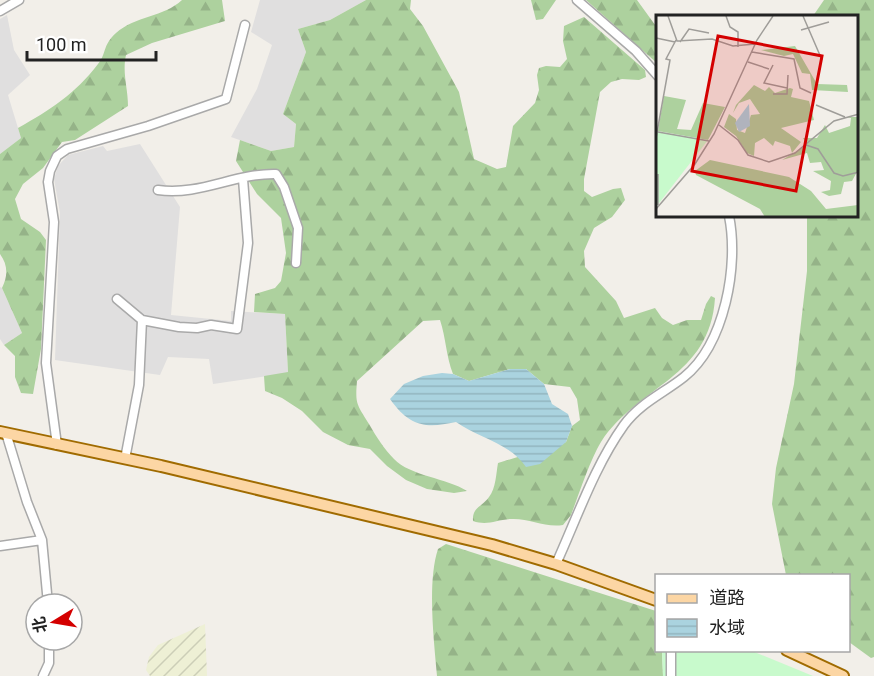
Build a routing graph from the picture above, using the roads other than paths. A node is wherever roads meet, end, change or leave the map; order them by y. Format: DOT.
graph roads {
  1 [pos="19,0"];
  2 [pos="577,0"];
  3 [pos="0,11"];
  4 [pos="244,25"];
  5 [pos="656,74"];
  6 [pos="243,179"];
  7 [pos="158,190"];
  8 [pos="729,218"];
  9 [pos="296,264"];
  10 [pos="117,299"];
  11 [pos="142,320"];
  12 [pos="3,432"];
  13 [pos="57,445"];
  14 [pos="125,459"];
  15 [pos="42,540"];
  16 [pos="0,546"];
  17 [pos="556,564"];
  18 [pos="47,592"];
  19 [pos="655,599"];
  20 [pos="49,652"];
  21 [pos="670,652"];
  22 [pos="789,652"];
  23 [pos="44,676"];
  24 [pos="671,676"];
  25 [pos="843,676"];
  1 -- 3 [label="street"];
  2 -- 5 [label="street"];
  4 -- 13 [label="street"];
  6 -- 7 [label="street"];
  6 -- 9 [label="street"];
  6 -- 11 [label="street"];
  8 -- 17 [label="street"];
  10 -- 11 [label="street"];
  11 -- 14 [label="street"];
  12 -- 13 [label="main road"];
  12 -- 15 [label="street"];
  13 -- 14 [label="main road"];
  14 -- 17 [label="main road"];
  15 -- 16 [label="street"];
  15 -- 18 [label="street"];
  17 -- 19 [label="main road"];
  20 -- 23 [label="street"];
  21 -- 24 [label="street"];
  22 -- 25 [label="main road"];
}
